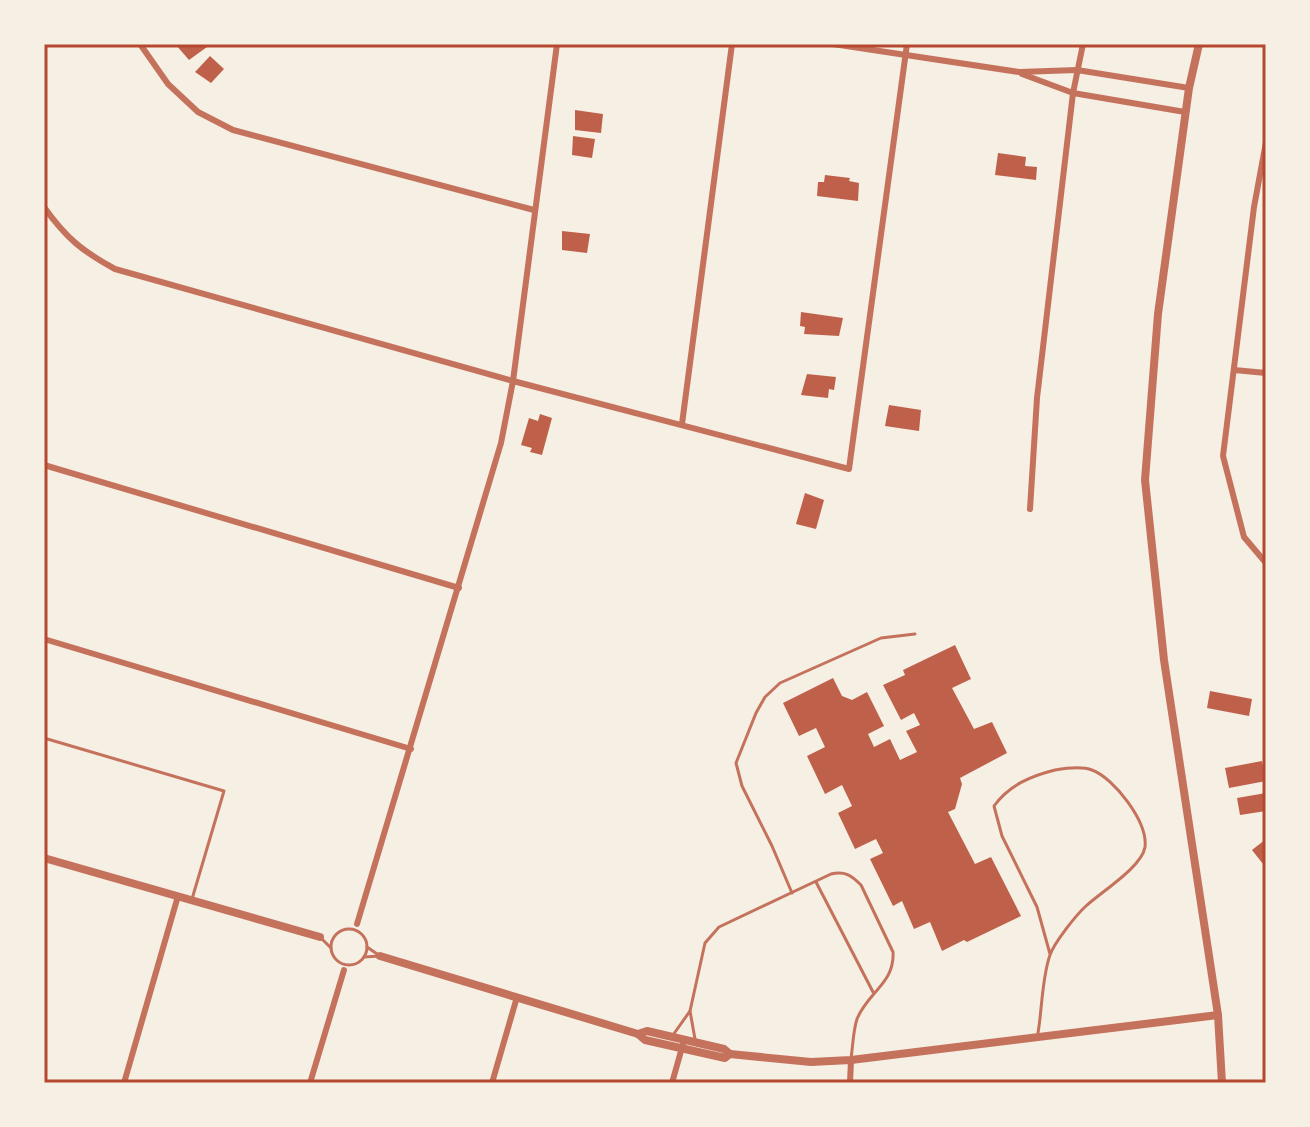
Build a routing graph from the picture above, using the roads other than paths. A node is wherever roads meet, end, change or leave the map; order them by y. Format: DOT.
graph roads {
  1 [pos="140,44"];
  2 [pos="557,44"];
  3 [pos="732,44"];
  4 [pos="833,44"];
  5 [pos="907,44"];
  6 [pos="1083,44"];
  7 [pos="1199,44"];
  8 [pos="905,55"];
  9 [pos="1077,70"];
  10 [pos="1019,72"];
  11 [pos="1189,88"];
  12 [pos="1073,93"];
  13 [pos="1185,112"];
  14 [pos="1266,142"];
  15 [pos="44,207"];
  16 [pos="534,210"];
  17 [pos="1234,370"];
  18 [pos="1266,373"];
  19 [pos="513,381"];
  20 [pos="682,424"];
  21 [pos="44,465"];
  22 [pos="1030,509"];
  23 [pos="1266,563"];
  24 [pos="459,588"];
  25 [pos="915,634"];
  26 [pos="44,639"];
  27 [pos="44,738"];
  28 [pos="411,749"];
  29 [pos="44,858"];
  30 [pos="816,882"];
  31 [pos="792,893"];
  32 [pos="178,896"];
  33 [pos="192,900"];
  34 [pos="357,924"];
  35 [pos="349,929"];
  36 [pos="360,932"];
  37 [pos="334,936"];
  38 [pos="320,937"];
  39 [pos="367,947"];
  40 [pos="331,948"];
  41 [pos="1050,954"];
  42 [pos="380,956"];
  43 [pos="364,957"];
  44 [pos="340,963"];
  45 [pos="351,965"];
  46 [pos="344,970"];
  47 [pos="874,993"];
  48 [pos="517,997"];
  49 [pos="690,1011"];
  50 [pos="1218,1015"];
  51 [pos="638,1034"];
  52 [pos="670,1037"];
  53 [pos="1038,1037"];
  54 [pos="697,1044"];
  55 [pos="683,1045"];
  56 [pos="703,1054"];
  57 [pos="730,1054"];
  58 [pos="851,1060"];
  59 [pos="124,1083"];
  60 [pos="310,1083"];
  61 [pos="492,1083"];
  62 [pos="672,1083"];
  63 [pos="850,1083"];
  64 [pos="1222,1083"];
  1 -- 16 [label="street"];
  2 -- 16 [label="street"];
  3 -- 20 [label="street"];
  4 -- 8 [label="street"];
  5 -- 8 [label="street"];
  6 -- 9 [label="street"];
  7 -- 11 [label="street"];
  8 -- 10 [label="street"];
  8 -- 20 [label="street"];
  9 -- 10 [label="street"];
  9 -- 11 [label="street"];
  9 -- 12 [label="street"];
  10 -- 12 [label="street"];
  11 -- 13 [label="street"];
  12 -- 13 [label="street"];
  12 -- 22 [label="street"];
  13 -- 50 [label="street"];
  14 -- 17 [label="street"];
  15 -- 19 [label="street"];
  16 -- 19 [label="street"];
  17 -- 18 [label="street"];
  17 -- 23 [label="street"];
  19 -- 20 [label="street"];
  19 -- 24 [label="street"];
  21 -- 24 [label="street"];
  24 -- 28 [label="street"];
  25 -- 31 [label="lane"];
  26 -- 28 [label="street"];
  27 -- 33 [label="lane"];
  28 -- 34 [label="street"];
  29 -- 32 [label="street"];
  30 -- 31 [label="lane"];
  30 -- 47 [label="lane"];
  30 -- 47 [label="lane"];
  31 -- 49 [label="lane"];
  32 -- 33 [label="street"];
  32 -- 59 [label="street"];
  33 -- 38 [label="street"];
  34 -- 35 [label="lane"];
  34 -- 36 [label="lane"];
  35 -- 36 [label="lane"];
  35 -- 37 [label="lane"];
  36 -- 39 [label="lane"];
  37 -- 38 [label="lane"];
  37 -- 40 [label="lane"];
  38 -- 40 [label="lane"];
  39 -- 42 [label="lane"];
  39 -- 43 [label="lane"];
  40 -- 44 [label="lane"];
  41 -- 41 [label="lane"];
  41 -- 53 [label="lane"];
  42 -- 43 [label="lane"];
  42 -- 48 [label="street"];
  43 -- 45 [label="lane"];
  44 -- 45 [label="lane"];
  44 -- 46 [label="lane"];
  45 -- 46 [label="lane"];
  46 -- 60 [label="street"];
  47 -- 58 [label="lane"];
  48 -- 51 [label="street"];
  48 -- 61 [label="street"];
  49 -- 52 [label="lane"];
  49 -- 54 [label="lane"];
  50 -- 53 [label="street"];
  50 -- 64 [label="street"];
  51 -- 52 [label="street"];
  51 -- 55 [label="street"];
  52 -- 55 [label="street"];
  53 -- 58 [label="street"];
  54 -- 55 [label="street"];
  54 -- 56 [label="lane"];
  54 -- 57 [label="street"];
  55 -- 56 [label="street"];
  55 -- 62 [label="street"];
  56 -- 57 [label="street"];
  57 -- 58 [label="street"];
  58 -- 63 [label="street"];
}
